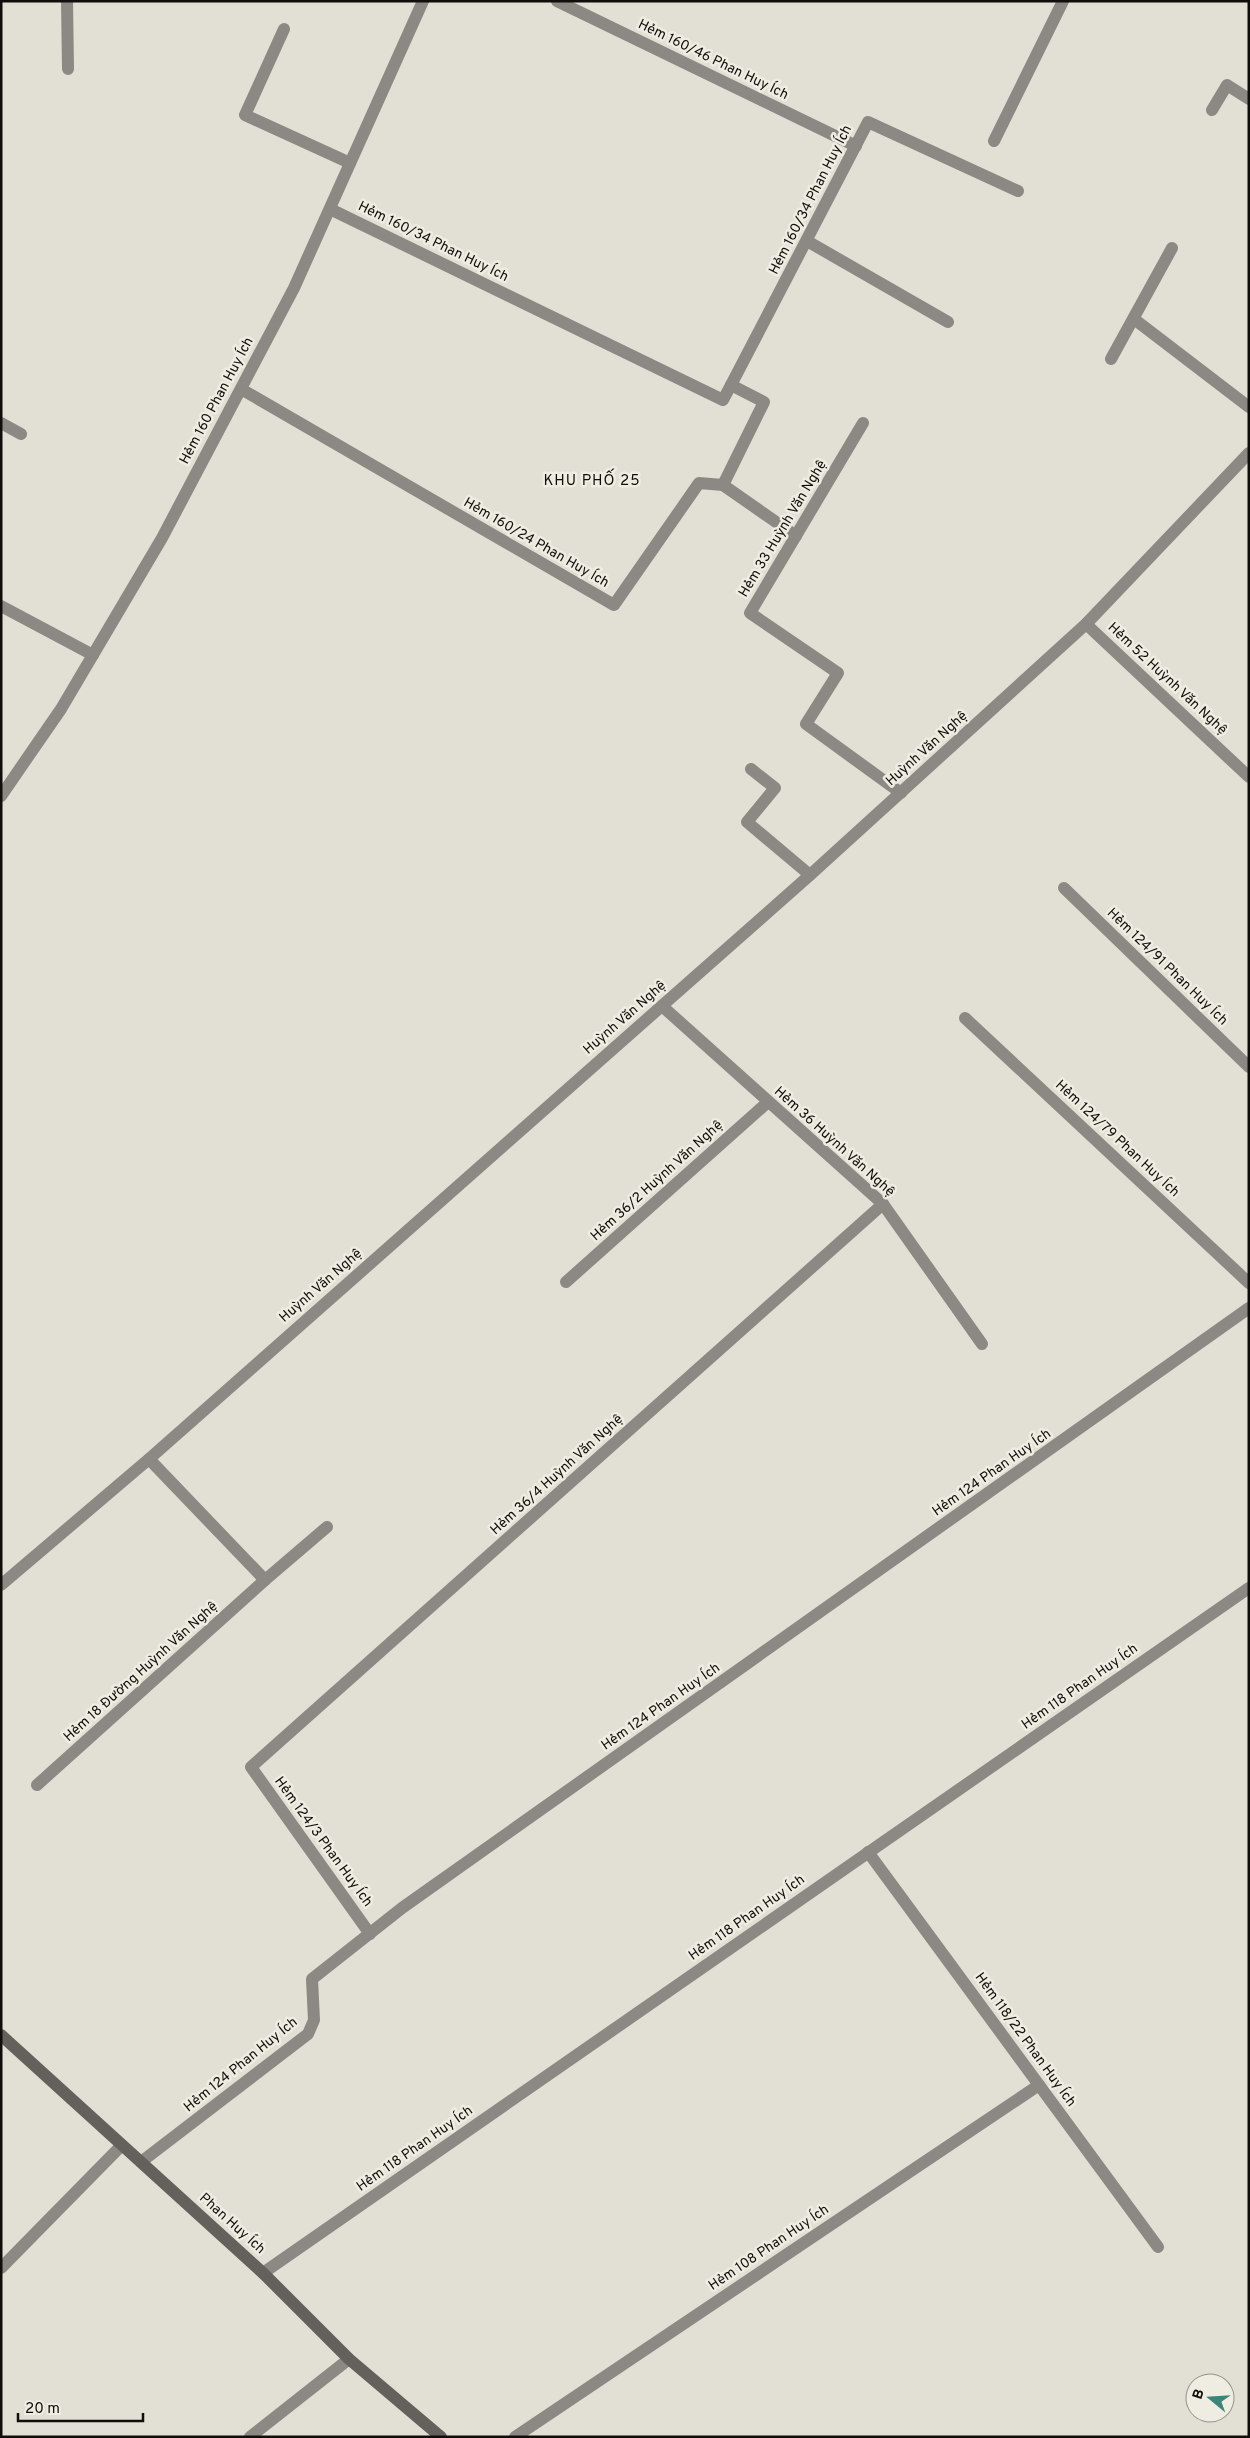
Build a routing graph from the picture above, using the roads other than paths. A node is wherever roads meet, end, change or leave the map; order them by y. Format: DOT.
graph roads {
  1 [pos="66,1"];
  2 [pos="423,1"];
  3 [pos="557,1"];
  4 [pos="1063,1"];
  5 [pos="284,29"];
  6 [pos="68,69"];
  7 [pos="1249,100"];
  8 [pos="1212,110"];
  9 [pos="994,141"];
  10 [pos="856,146"];
  11 [pos="350,164"];
  12 [pos="1018,191"];
  13 [pos="330,209"];
  14 [pos="806,241"];
  15 [pos="1172,248"];
  16 [pos="1134,319"];
  17 [pos="948,322"];
  18 [pos="1111,359"];
  19 [pos="731,384"];
  20 [pos="241,389"];
  21 [pos="1249,407"];
  22 [pos="1,423"];
  23 [pos="863,423"];
  24 [pos="21,434"];
  25 [pos="1249,453"];
  26 [pos="723,485"];
  27 [pos="796,536"];
  28 [pos="1,606"];
  29 [pos="1086,624"];
  30 [pos="93,655"];
  31 [pos="751,769"];
  32 [pos="1249,777"];
  33 [pos="901,793"];
  34 [pos="1,796"];
  35 [pos="810,875"];
  36 [pos="1064,888"];
  37 [pos="662,1006"];
  38 [pos="965,1018"];
  39 [pos="1249,1067"];
  40 [pos="768,1102"];
  41 [pos="883,1204"];
  42 [pos="566,1282"];
  43 [pos="1249,1283"];
  44 [pos="1249,1308"];
  45 [pos="982,1344"];
  46 [pos="149,1458"];
  47 [pos="327,1527"];
  48 [pos="265,1580"];
  49 [pos="1,1585"];
  50 [pos="1249,1588"];
  51 [pos="251,1767"];
  52 [pos="37,1785"];
  53 [pos="868,1852"];
  54 [pos="370,1934"];
  55 [pos="1,2035"];
  56 [pos="1039,2084"];
  57 [pos="122,2145"];
  58 [pos="141,2162"];
  59 [pos="1158,2247"];
  60 [pos="1,2268"];
  61 [pos="263,2272"];
  62 [pos="349,2360"];
  63 [pos="250,2437"];
  64 [pos="440,2437"];
  65 [pos="515,2437"];
  1 -- 6 [label="street"];
  2 -- 11 [label="street, Hẻm 160 Phan Huy Ích"];
  3 -- 10 [label="street, Hẻm 160/46 Phan Huy Ích"];
  4 -- 9 [label="street"];
  5 -- 11 [label="street"];
  7 -- 8 [label="street"];
  10 -- 12 [label="street, Hẻm 160/34 Phan Huy Ích"];
  10 -- 14 [label="street, Hẻm 160/34 Phan Huy Ích"];
  11 -- 13 [label="street, Hẻm 160 Phan Huy Ích"];
  13 -- 19 [label="street, Hẻm 160/34 Phan Huy Ích"];
  13 -- 20 [label="street, Hẻm 160 Phan Huy Ích"];
  14 -- 17 [label="street"];
  14 -- 19 [label="street, Hẻm 160/34 Phan Huy Ích"];
  15 -- 16 [label="street"];
  16 -- 18 [label="street"];
  16 -- 21 [label="street"];
  19 -- 26 [label="street"];
  20 -- 26 [label="street, Hẻm 160/24 Phan Huy Ích"];
  20 -- 30 [label="street, Hẻm 160 Phan Huy Ích"];
  22 -- 24 [label="street"];
  23 -- 27 [label="street, Hẻm 33 Huỳnh Văn Nghệ"];
  25 -- 29 [label="street, Huỳnh Văn Nghệ"];
  26 -- 27 [label="street"];
  27 -- 33 [label="street, Hẻm 33 Huỳnh Văn Nghệ"];
  28 -- 30 [label="street"];
  29 -- 32 [label="street, Hẻm 52 Huỳnh Văn Nghệ"];
  29 -- 33 [label="street, Huỳnh Văn Nghệ"];
  30 -- 34 [label="street, Hẻm 160 Phan Huy Ích"];
  31 -- 35 [label="street"];
  33 -- 35 [label="street, Huỳnh Văn Nghệ"];
  35 -- 37 [label="street, Huỳnh Văn Nghệ"];
  36 -- 39 [label="street, Hẻm 124/91 Phan Huy Ích"];
  37 -- 40 [label="street, Hẻm 36 Huỳnh Văn Nghệ"];
  37 -- 46 [label="street, Huỳnh Văn Nghệ"];
  38 -- 43 [label="street, Hẻm 124/79 Phan Huy Ích"];
  40 -- 41 [label="street, Hẻm 36 Huỳnh Văn Nghệ"];
  40 -- 42 [label="street, Hẻm 36/2 Huỳnh Văn Nghệ"];
  41 -- 45 [label="street, Hẻm 36 Huỳnh Văn Nghệ"];
  41 -- 51 [label="street, Hẻm 36/4 Huỳnh Văn Nghệ"];
  44 -- 54 [label="street, Hẻm 124 Phan Huy Ích"];
  46 -- 48 [label="street"];
  46 -- 49 [label="street, Huỳnh Văn Nghệ"];
  47 -- 48 [label="street, Hẻm 18 Đường Huỳnh Văn Nghệ"];
  48 -- 52 [label="street, Hẻm 18 Đường Huỳnh Văn Nghệ"];
  50 -- 53 [label="street, Hẻm 118 Phan Huy Ích"];
  51 -- 54 [label="street, Hẻm 124/3 Phan Huy Ích"];
  53 -- 56 [label="street, Hẻm 118/22 Phan Huy Ích"];
  53 -- 61 [label="street, Hẻm 118 Phan Huy Ích"];
  54 -- 58 [label="street, Hẻm 124 Phan Huy Ích"];
  55 -- 57 [label="main road, Phan Huy Ích"];
  56 -- 59 [label="street, Hẻm 118/22 Phan Huy Ích"];
  56 -- 65 [label="street, Hẻm 108 Phan Huy Ích"];
  57 -- 58 [label="main road, Phan Huy Ích"];
  57 -- 60 [label="street"];
  58 -- 61 [label="main road, Phan Huy Ích"];
  61 -- 62 [label="main road, Phan Huy Ích"];
  62 -- 63 [label="street"];
  62 -- 64 [label="main road, Phan Huy Ích"];
}
